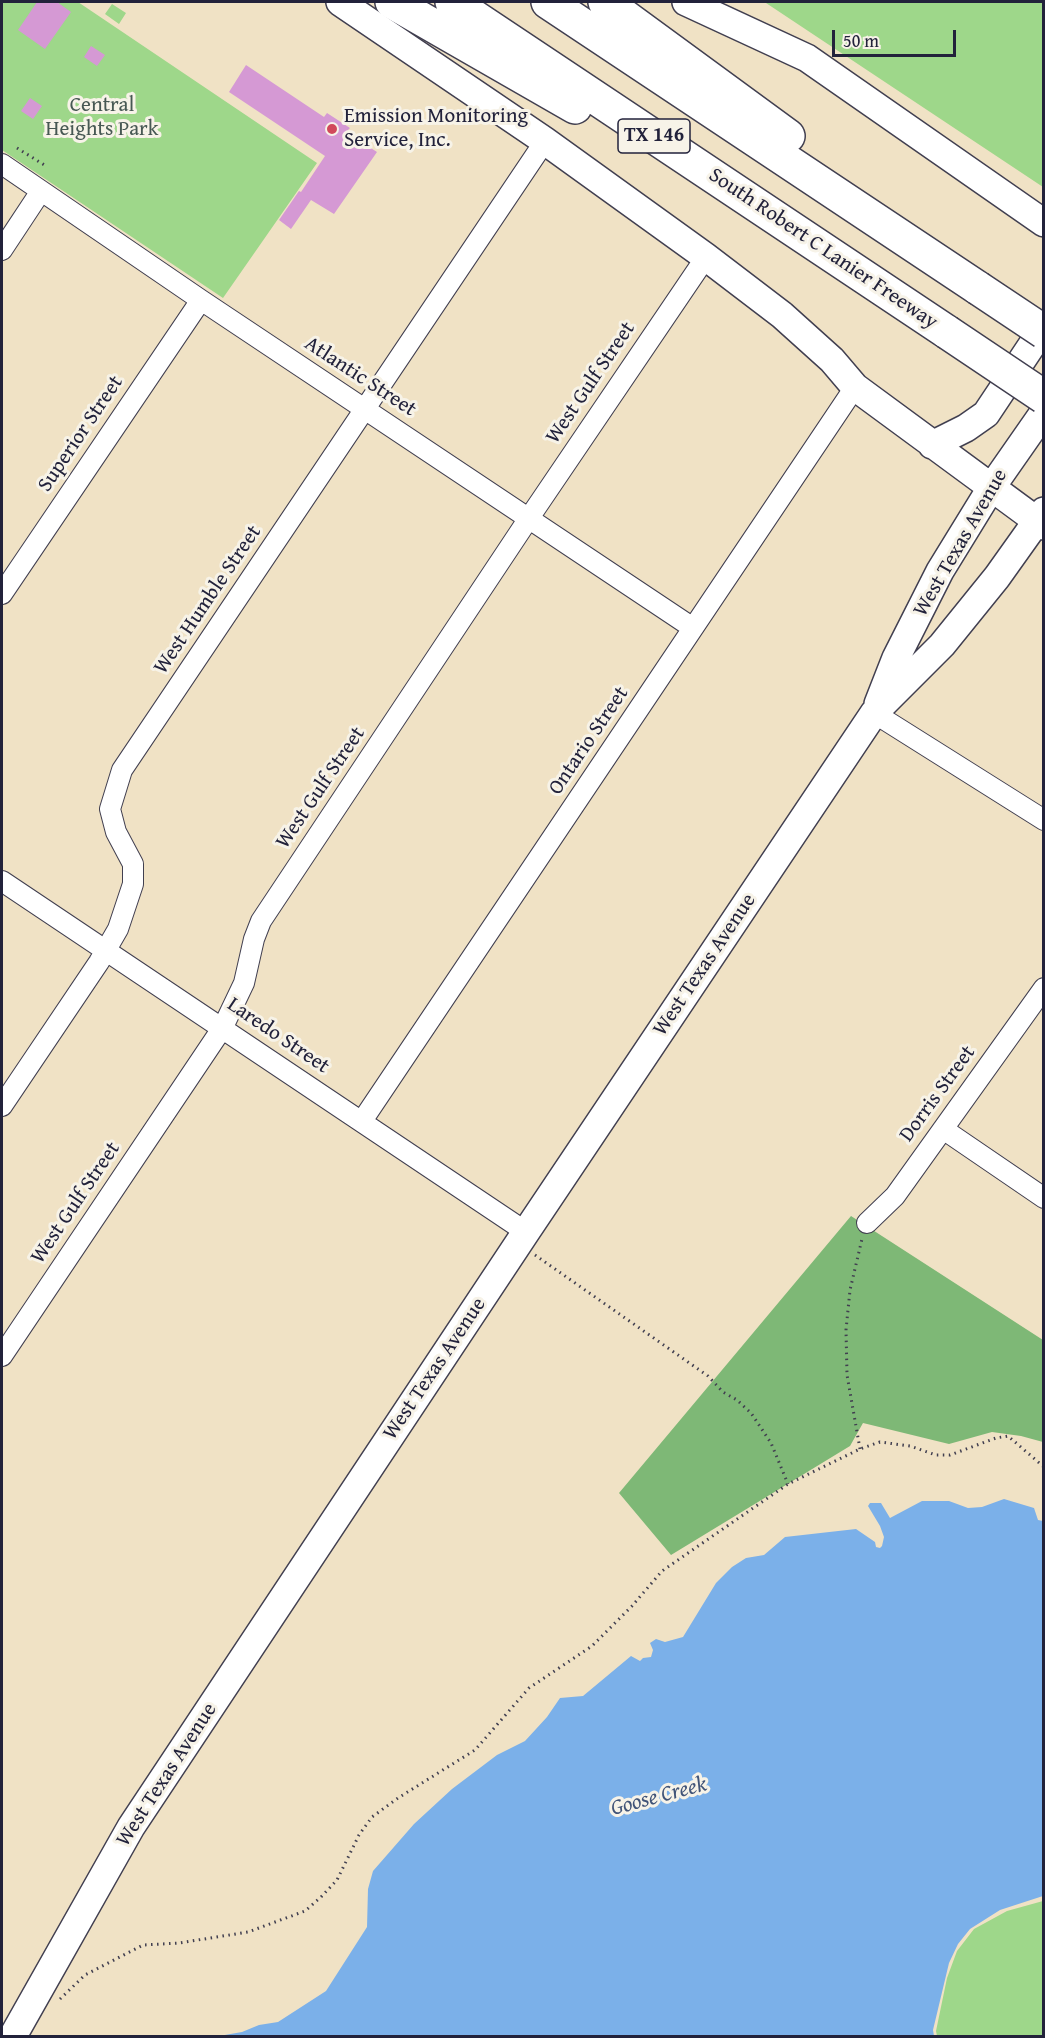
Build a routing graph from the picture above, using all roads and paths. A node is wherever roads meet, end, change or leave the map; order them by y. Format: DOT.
graph roads {
  1 [pos="340,2"];
  2 [pos="392,2"];
  3 [pos="452,2"];
  4 [pos="548,2"];
  5 [pos="605,2"];
  6 [pos="686,2"];
  7 [pos="545,141"];
  8 [pos="17,148"];
  9 [pos="2,164"];
  10 [pos="46,166"];
  11 [pos="41,191"];
  12 [pos="1044,224"];
  13 [pos="913,245"];
  14 [pos="2,250"];
  15 [pos="706,257"];
  16 [pos="855,270"];
  17 [pos="201,300"];
  18 [pos="1044,327"];
  19 [pos="1044,332"];
  20 [pos="855,387"];
  21 [pos="1044,397"];
  22 [pos="366,409"];
  23 [pos="1044,412"];
  24 [pos="932,444"];
  25 [pos="991,488"];
  26 [pos="529,518"];
  27 [pos="1041,519"];
  28 [pos="2,594"];
  29 [pos="693,628"];
  30 [pos="874,713"];
  31 [pos="1044,820"];
  32 [pos="2,881"];
  33 [pos="106,951"];
  34 [pos="1044,988"];
  35 [pos="223,1027"];
  36 [pos="2,1106"];
  37 [pos="362,1121"];
  38 [pos="943,1129"];
  39 [pos="1044,1198"];
  40 [pos="867,1223"];
  41 [pos="522,1238"];
  42 [pos="2,1356"];
  43 [pos="860,1449"];
  44 [pos="1044,1467"];
  45 [pos="788,1484"];
  46 [pos="58,2001"];
  47 [pos="13,2037"];
  1 -- 7 [label="street"];
  2 -- 16 [label="highway"];
  3 -- 16 [label="highway, South Robert C Lanier Freeway / TX 146"];
  4 -- 13 [label="highway, TX 146"];
  5 -- 13 [label="highway"];
  6 -- 12 [label="street"];
  7 -- 15 [label="street"];
  7 -- 22 [label="street, West Humble Street"];
  8 -- 10 [label="path"];
  9 -- 11 [label="street, Atlantic Street"];
  11 -- 14 [label="street"];
  11 -- 17 [label="street, Atlantic Street"];
  13 -- 19 [label="highway, TX 146, bridge"];
  15 -- 20 [label="street"];
  15 -- 26 [label="street, West Gulf Street"];
  16 -- 21 [label="highway, South Robert C Lanier Freeway / TX 146, bridge"];
  17 -- 22 [label="street, Atlantic Street"];
  17 -- 28 [label="street, Superior Street"];
  18 -- 24 [label="street"];
  20 -- 24 [label="street"];
  20 -- 29 [label="street, Ontario Street"];
  22 -- 26 [label="street, Atlantic Street"];
  22 -- 33 [label="street, West Humble Street"];
  23 -- 25 [label="street, West Texas Avenue"];
  24 -- 25 [label="street"];
  25 -- 27 [label="street"];
  25 -- 30 [label="street, West Texas Avenue"];
  26 -- 29 [label="street, Atlantic Street"];
  26 -- 35 [label="street, West Gulf Street"];
  27 -- 30 [label="street, West Texas Avenue"];
  29 -- 37 [label="street, Ontario Street"];
  30 -- 31 [label="street"];
  30 -- 41 [label="street, West Texas Avenue"];
  32 -- 33 [label="street, Laredo Street"];
  33 -- 35 [label="street, Laredo Street"];
  33 -- 36 [label="street, West Humble Street"];
  34 -- 38 [label="street, Dorris Street"];
  35 -- 37 [label="street, Laredo Street"];
  35 -- 42 [label="street, West Gulf Street"];
  37 -- 41 [label="street, Laredo Street"];
  38 -- 39 [label="street"];
  38 -- 40 [label="street, Dorris Street"];
  40 -- 43 [label="path"];
  41 -- 45 [label="path"];
  41 -- 47 [label="street, West Texas Avenue"];
  43 -- 44 [label="path"];
  43 -- 45 [label="path"];
  45 -- 46 [label="path"];
}
